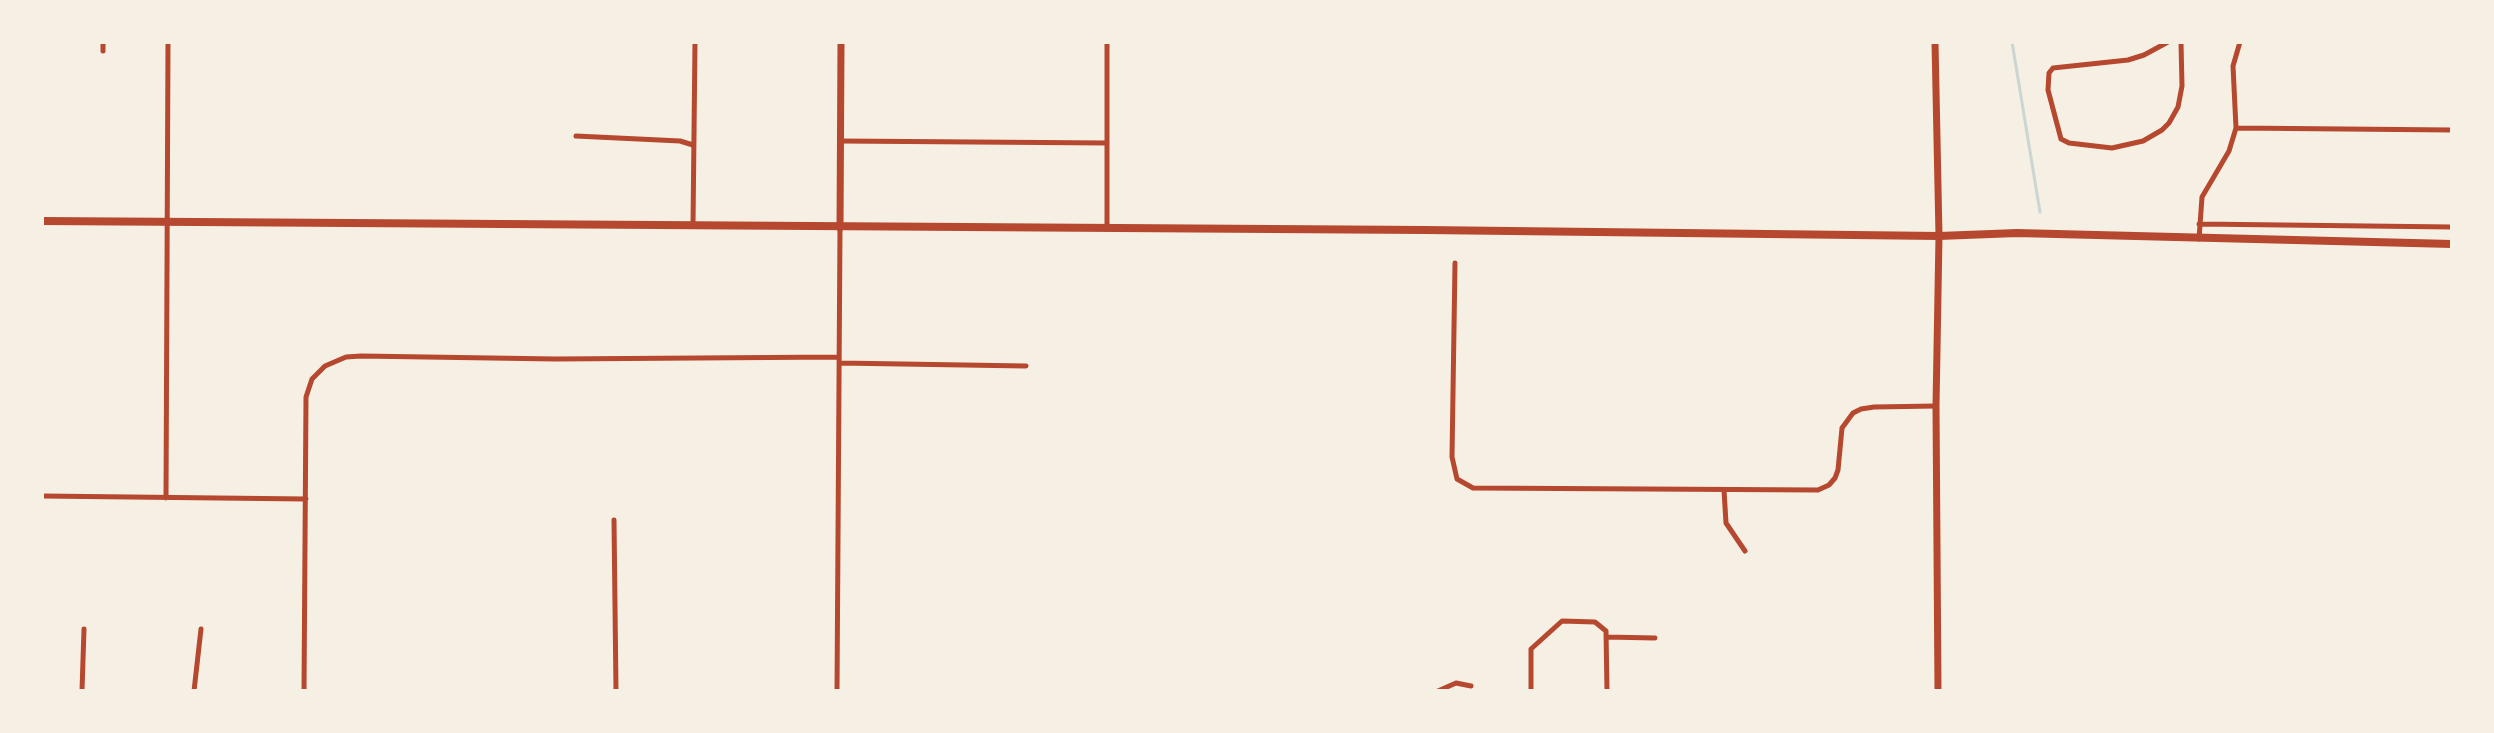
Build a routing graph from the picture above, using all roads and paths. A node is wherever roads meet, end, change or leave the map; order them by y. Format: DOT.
graph roads {
  1 [pos="103,42"];
  2 [pos="168,42"];
  3 [pos="695,42"];
  4 [pos="841,42"];
  5 [pos="1107,42"];
  6 [pos="1935,42"];
  7 [pos="2168,42"];
  8 [pos="2181,42"];
  9 [pos="2239,42"];
  10 [pos="103,51"];
  11 [pos="2236,128"];
  12 [pos="2452,130"];
  13 [pos="576,136"];
  14 [pos="840,141"];
  15 [pos="1107,143"];
  16 [pos="693,145"];
  17 [pos="42,221"];
  18 [pos="168,222"];
  19 [pos="2199,224"];
  20 [pos="693,226"];
  21 [pos="2452,227"];
  22 [pos="840,228"];
  23 [pos="1107,229"];
  24 [pos="1939,236"];
  25 [pos="2199,239"];
  26 [pos="2452,244"];
  27 [pos="1455,264"];
  28 [pos="839,360"];
  29 [pos="1026,366"];
  30 [pos="1936,406"];
  31 [pos="1724,490"];
  32 [pos="42,496"];
  33 [pos="166,498"];
  34 [pos="306,499"];
  35 [pos="614,520"];
  36 [pos="1745,551"];
  37 [pos="84,629"];
  38 [pos="201,629"];
  39 [pos="1606,637"];
  40 [pos="1655,638"];
  41 [pos="1470,686"];
  42 [pos="82,691"];
  43 [pos="194,691"];
  44 [pos="304,691"];
  45 [pos="616,691"];
  46 [pos="837,691"];
  47 [pos="1438,691"];
  48 [pos="1531,691"];
  49 [pos="1606,691"];
  50 [pos="1938,691"];
  1 -- 10 [label="street"];
  2 -- 18 [label="street"];
  3 -- 16 [label="street"];
  4 -- 14 [label="street"];
  5 -- 15 [label="street"];
  6 -- 24 [label="street"];
  7 -- 8 [label="street"];
  9 -- 11 [label="street"];
  11 -- 12 [label="street"];
  11 -- 19 [label="street"];
  13 -- 16 [label="street"];
  14 -- 15 [label="street"];
  14 -- 22 [label="street"];
  15 -- 23 [label="street"];
  16 -- 20 [label="street"];
  17 -- 18 [label="highway"];
  18 -- 20 [label="highway"];
  18 -- 33 [label="street"];
  19 -- 21 [label="street"];
  19 -- 25 [label="street"];
  20 -- 22 [label="highway"];
  22 -- 23 [label="highway"];
  22 -- 28 [label="street"];
  23 -- 24 [label="highway"];
  24 -- 25 [label="highway"];
  24 -- 30 [label="street"];
  25 -- 26 [label="highway"];
  27 -- 31 [label="street"];
  28 -- 29 [label="street"];
  28 -- 34 [label="street"];
  28 -- 46 [label="street"];
  30 -- 31 [label="street"];
  30 -- 50 [label="street"];
  31 -- 36 [label="street"];
  32 -- 33 [label="street"];
  33 -- 34 [label="street"];
  34 -- 44 [label="street"];
  35 -- 45 [label="street"];
  37 -- 42 [label="street"];
  38 -- 43 [label="street"];
  39 -- 40 [label="street"];
  39 -- 48 [label="street"];
  39 -- 49 [label="street"];
  41 -- 47 [label="street"];
}
